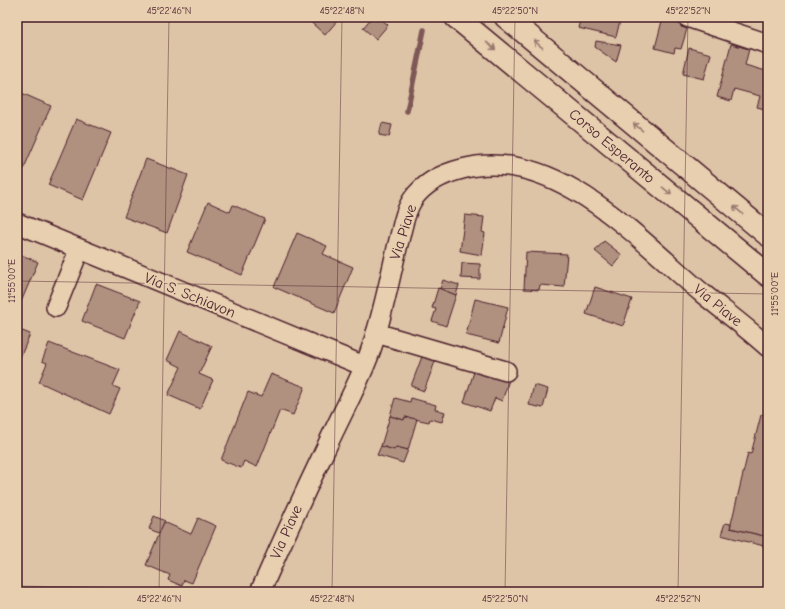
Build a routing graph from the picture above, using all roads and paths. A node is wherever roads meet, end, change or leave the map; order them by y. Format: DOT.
graph roads {
  1 [pos="456,17"];
  2 [pos="506,17"];
  3 [pos="687,17"];
  4 [pos="768,44"];
  5 [pos="17,223"];
  6 [pos="768,235"];
  7 [pos="79,250"];
  8 [pos="768,275"];
  9 [pos="56,307"];
  10 [pos="376,334"];
  11 [pos="768,347"];
  12 [pos="364,366"];
  13 [pos="506,371"];
  14 [pos="260,592"];
  1 -- 8 [label="highway, Corso Esperanto, one-way"];
  6 -- 2 [label="highway, Corso Esperanto, one-way"];
  3 -- 4 [label="street"];
  5 -- 7 [label="street, Via S. Schiavon"];
  7 -- 9 [label="street"];
  7 -- 12 [label="street, Via S. Schiavon"];
  10 -- 11 [label="street, Via Piave"];
  10 -- 12 [label="street, Via Piave"];
  10 -- 13 [label="street"];
  12 -- 14 [label="street, Via Piave"];
}
